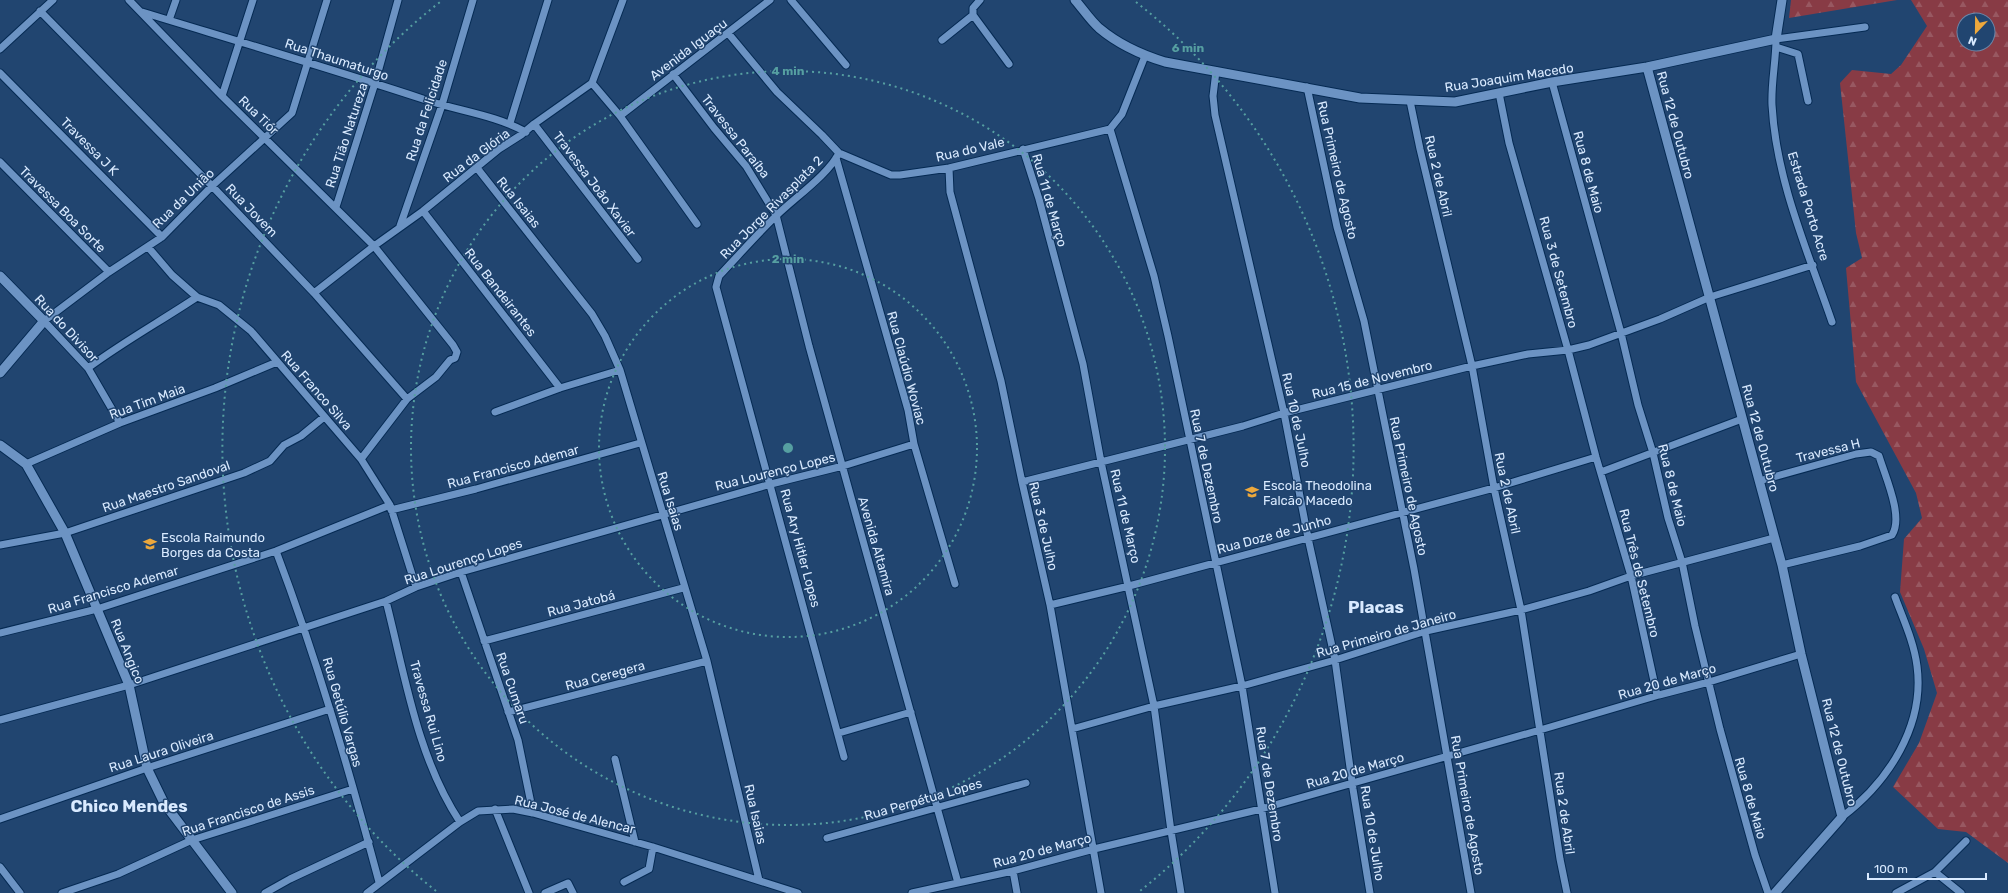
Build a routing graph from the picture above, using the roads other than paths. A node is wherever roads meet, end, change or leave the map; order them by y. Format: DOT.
graph roads {
  1 [pos="53,0"];
  2 [pos="129,0"];
  3 [pos="176,0"];
  4 [pos="253,0"];
  5 [pos="327,0"];
  6 [pos="398,0"];
  7 [pos="473,0"];
  8 [pos="548,0"];
  9 [pos="623,0"];
  10 [pos="770,0"];
  11 [pos="790,0"];
  12 [pos="980,0"];
  13 [pos="1074,0"];
  14 [pos="1782,0"];
  15 [pos="40,11"];
  16 [pos="140,11"];
  17 [pos="972,13"];
  18 [pos="169,20"];
  19 [pos="1865,27"];
  20 [pos="728,34"];
  21 [pos="942,40"];
  22 [pos="240,41"];
  23 [pos="1776,43"];
  24 [pos="0,49"];
  25 [pos="1145,56"];
  26 [pos="308,62"];
  27 [pos="1009,64"];
  28 [pos="846,65"];
  29 [pos="1647,68"];
  30 [pos="1216,71"];
  31 [pos="0,73"];
  32 [pos="673,74"];
  33 [pos="1552,82"];
  34 [pos="376,83"];
  35 [pos="592,83"];
  36 [pos="1307,88"];
  37 [pos="1499,93"];
  38 [pos="222,96"];
  39 [pos="1410,101"];
  40 [pos="1808,101"];
  41 [pos="442,105"];
  42 [pos="620,116"];
  43 [pos="510,123"];
  44 [pos="534,124"];
  45 [pos="1110,129"];
  46 [pos="526,132"];
  47 [pos="265,139"];
  48 [pos="1023,149"];
  49 [pos="837,155"];
  50 [pos="0,162"];
  51 [pos="477,168"];
  52 [pos="949,168"];
  53 [pos="212,186"];
  54 [pos="336,207"];
  55 [pos="423,211"];
  56 [pos="776,215"];
  57 [pos="698,224"];
  58 [pos="400,227"];
  59 [pos="162,237"];
  60 [pos="374,246"];
  61 [pos="148,247"];
  62 [pos="638,259"];
  63 [pos="1813,265"];
  64 [pos="109,272"];
  65 [pos="0,276"];
  66 [pos="719,276"];
  67 [pos="314,293"];
  68 [pos="197,297"];
  69 [pos="1710,297"];
  70 [pos="44,321"];
  71 [pos="1832,322"];
  72 [pos="1621,333"];
  73 [pos="1568,350"];
  74 [pos="277,362"];
  75 [pos="1472,366"];
  76 [pos="88,368"];
  77 [pos="620,370"];
  78 [pos="0,373"];
  79 [pos="560,388"];
  80 [pos="1378,390"];
  81 [pos="407,399"];
  82 [pos="495,412"];
  83 [pos="1284,413"];
  84 [pos="324,417"];
  85 [pos="1742,419"];
  86 [pos="120,422"];
  87 [pos="1190,440"];
  88 [pos="640,443"];
  89 [pos="914,444"];
  90 [pos="0,445"];
  91 [pos="1654,453"];
  92 [pos="1596,457"];
  93 [pos="361,459"];
  94 [pos="1101,462"];
  95 [pos="26,464"];
  96 [pos="842,466"];
  97 [pos="1601,472"];
  98 [pos="1759,480"];
  99 [pos="1022,482"];
  100 [pos="770,484"];
  101 [pos="1494,488"];
  102 [pos="391,508"];
  103 [pos="1402,512"];
  104 [pos="662,514"];
  105 [pos="64,533"];
  106 [pos="1308,538"];
  107 [pos="1774,538"];
  108 [pos="0,546"];
  109 [pos="276,550"];
  110 [pos="1215,562"];
  111 [pos="1682,562"];
  112 [pos="1782,565"];
  113 [pos="461,572"];
  114 [pos="1631,576"];
  115 [pos="955,584"];
  116 [pos="1129,586"];
  117 [pos="416,587"];
  118 [pos="684,588"];
  119 [pos="1895,597"];
  120 [pos="386,601"];
  121 [pos="1050,605"];
  122 [pos="97,609"];
  123 [pos="1521,610"];
  124 [pos="305,627"];
  125 [pos="1426,631"];
  126 [pos="0,633"];
  127 [pos="484,641"];
  128 [pos="1801,654"];
  129 [pos="1335,660"];
  130 [pos="707,661"];
  131 [pos="1708,682"];
  132 [pos="129,685"];
  133 [pos="1242,686"];
  134 [pos="1657,695"];
  135 [pos="1154,706"];
  136 [pos="330,709"];
  137 [pos="508,712"];
  138 [pos="911,712"];
  139 [pos="0,720"];
  140 [pos="1072,729"];
  141 [pos="1540,730"];
  142 [pos="839,733"];
  143 [pos="1447,755"];
  144 [pos="844,757"];
  145 [pos="615,759"];
  146 [pos="147,768"];
  147 [pos="1026,783"];
  148 [pos="1353,783"];
  149 [pos="353,789"];
  150 [pos="938,807"];
  151 [pos="495,809"];
  152 [pos="1261,809"];
  153 [pos="533,813"];
  154 [pos="1842,817"];
  155 [pos="0,819"];
  156 [pos="460,822"];
  157 [pos="1170,831"];
  158 [pos="827,838"];
  159 [pos="192,840"];
  160 [pos="1966,841"];
  161 [pos="368,842"];
  162 [pos="635,842"];
  163 [pos="653,847"];
  164 [pos="1094,849"];
  165 [pos="0,867"];
  166 [pos="1013,871"];
  167 [pos="1935,872"];
  168 [pos="759,880"];
  169 [pos="380,882"];
  170 [pos="624,882"];
  171 [pos="958,883"];
  172 [pos="20,893"];
  173 [pos="62,893"];
  174 [pos="232,893"];
  175 [pos="265,893"];
  176 [pos="367,893"];
  177 [pos="528,893"];
  178 [pos="545,893"];
  179 [pos="573,893"];
  180 [pos="798,893"];
  181 [pos="913,893"];
  182 [pos="1017,893"];
  183 [pos="1101,893"];
  184 [pos="1181,893"];
  185 [pos="1275,893"];
  186 [pos="1370,893"];
  187 [pos="1471,893"];
  188 [pos="1567,893"];
  189 [pos="1768,893"];
  190 [pos="1775,893"];
  191 [pos="1896,893"];
  192 [pos="1961,893"];
  1 -- 15 [label="street"];
  2 -- 16 [label="street, Rua Tiór"];
  3 -- 18 [label="street"];
  4 -- 22 [label="street"];
  5 -- 26 [label="street, Rua da União"];
  6 -- 34 [label="street, Rua Tião Natureza"];
  7 -- 41 [label="street, Rua da Felicidade"];
  8 -- 43 [label="street"];
  9 -- 35 [label="street"];
  10 -- 20 [label="street, Avenida Iguaçu"];
  11 -- 28 [label="street"];
  12 -- 17 [label="street"];
  13 -- 25 [label="street, Rua Joaquim Macedo"];
  14 -- 23 [label="street, Estrada Porto Acre"];
  15 -- 24 [label="street"];
  15 -- 53 [label="street, Rua Jovem"];
  16 -- 18 [label="street, Rua Thaumaturgo"];
  16 -- 38 [label="street, Rua Tiór"];
  17 -- 21 [label="street"];
  17 -- 27 [label="street"];
  18 -- 22 [label="street, Rua Thaumaturgo"];
  19 -- 23 [label="street"];
  20 -- 32 [label="street, Avenida Iguaçu"];
  20 -- 49 [label="street"];
  22 -- 26 [label="street, Rua Thaumaturgo"];
  22 -- 38 [label="street"];
  23 -- 29 [label="street, Rua Joaquim Macedo"];
  23 -- 40 [label="street"];
  23 -- 63 [label="street, Estrada Porto Acre"];
  25 -- 30 [label="street, Rua Joaquim Macedo"];
  25 -- 45 [label="street"];
  26 -- 34 [label="street, Rua Thaumaturgo"];
  26 -- 47 [label="street, Rua da União"];
  29 -- 33 [label="street, Rua Joaquim Macedo"];
  29 -- 69 [label="street, Rua 12 de Outubro"];
  30 -- 36 [label="street, Rua Joaquim Macedo"];
  30 -- 83 [label="street, Rua 10 de Julho"];
  31 -- 59 [label="street, Travessa J K"];
  32 -- 42 [label="street, Avenida Iguaçu"];
  32 -- 56 [label="street, Travessa Paraíba"];
  33 -- 37 [label="street, Rua Joaquim Macedo"];
  33 -- 72 [label="street, Rua 8 de Maio"];
  34 -- 41 [label="street, Rua Thaumaturgo"];
  34 -- 54 [label="street, Rua Tião Natureza"];
  35 -- 42 [label="street"];
  35 -- 44 [label="street, Rua da Glória"];
  36 -- 39 [label="street, Rua Joaquim Macedo"];
  36 -- 80 [label="street, Rua Primeiro de Agosto"];
  37 -- 39 [label="street, Rua Joaquim Macedo"];
  37 -- 73 [label="street, Rua 3 de Setembro"];
  38 -- 47 [label="street, Rua Tiór"];
  39 -- 75 [label="street, Rua 2 de Abril"];
  41 -- 43 [label="street, Rua Thaumaturgo"];
  41 -- 58 [label="street, Rua da Felicidade"];
  42 -- 57 [label="street"];
  43 -- 46 [label="street, Rua Thaumaturgo"];
  44 -- 46 [label="street, Rua da Glória"];
  44 -- 62 [label="street, Travessa João Xavier"];
  45 -- 48 [label="street, Rua do Vale"];
  45 -- 87 [label="street, Rua 7 de Dezembro"];
  46 -- 51 [label="street, Rua da Glória"];
  47 -- 53 [label="street, Rua da União"];
  47 -- 54 [label="street, Rua Tiór"];
  48 -- 52 [label="street, Rua do Vale"];
  48 -- 94 [label="street, Rua 11 de Março"];
  49 -- 52 [label="street, Rua do Vale"];
  49 -- 56 [label="street, Rua Jorge Rivasplata 2"];
  49 -- 89 [label="street, Rua Claúdio Woviac"];
  50 -- 64 [label="street, Travessa Boa Sorte"];
  51 -- 55 [label="street, Rua da Glória"];
  51 -- 77 [label="street, Rua Isaias"];
  52 -- 99 [label="street, Rua 3 de Julho"];
  53 -- 59 [label="street, Rua da União"];
  53 -- 67 [label="street, Rua Jovem"];
  54 -- 60 [label="street, Rua Tiór"];
  55 -- 58 [label="street, Rua da Glória"];
  55 -- 79 [label="street, Rua Bandeirantes"];
  56 -- 66 [label="street, Rua Jorge Rivasplata 2"];
  56 -- 96 [label="street, Avenida Altamira"];
  58 -- 60 [label="street, Rua da Glória"];
  59 -- 61 [label="street, Rua da União"];
  60 -- 67 [label="street, Rua da Glória"];
  60 -- 81 [label="street, Rua Tiór"];
  61 -- 64 [label="street, Rua da União"];
  61 -- 68 [label="street, Rua Franco Silva"];
  63 -- 69 [label="street, Rua 15 de Novembro"];
  63 -- 71 [label="street, Estrada Porto Acre"];
  64 -- 70 [label="street, Rua da União"];
  65 -- 70 [label="street, Rua do Divisor"];
  66 -- 100 [label="street, Rua Ary Hitler Lopes"];
  67 -- 81 [label="street, Rua Jovem"];
  68 -- 74 [label="street, Rua Franco Silva"];
  68 -- 76 [label="street"];
  69 -- 72 [label="street, Rua 15 de Novembro"];
  69 -- 85 [label="street, Rua 12 de Outubro"];
  70 -- 76 [label="street, Rua do Divisor"];
  70 -- 78 [label="street, Rua da União"];
  72 -- 73 [label="street, Rua 15 de Novembro"];
  72 -- 91 [label="street, Rua 8 de Maio"];
  73 -- 75 [label="street, Rua 15 de Novembro"];
  73 -- 92 [label="street, Rua 3 de Setembro"];
  74 -- 84 [label="street, Rua Franco Silva"];
  74 -- 86 [label="street, Rua Tim Maia"];
  75 -- 80 [label="street, Rua 15 de Novembro"];
  75 -- 101 [label="street, Rua 2 de Abril"];
  76 -- 86 [label="street, Rua do Divisor"];
  77 -- 79 [label="street"];
  77 -- 88 [label="street, Rua Isaias"];
  79 -- 82 [label="street"];
  80 -- 83 [label="street, Rua 15 de Novembro"];
  80 -- 103 [label="street, Rua Primeiro de Agosto"];
  81 -- 93 [label="street"];
  83 -- 87 [label="street, Rua 15 de Novembro"];
  83 -- 106 [label="street, Rua 10 de Julho"];
  84 -- 93 [label="street, Rua Franco Silva"];
  84 -- 105 [label="street, Rua Maestro Sandoval"];
  85 -- 91 [label="street"];
  85 -- 98 [label="street, Rua 12 de Outubro"];
  86 -- 95 [label="street, Rua Tim Maia"];
  87 -- 94 [label="street, Rua 15 de Novembro"];
  87 -- 110 [label="street, Rua 7 de Dezembro"];
  88 -- 102 [label="street, Rua Francisco Ademar"];
  88 -- 104 [label="street, Rua Isaias"];
  89 -- 96 [label="street, Rua Lourenço Lopes"];
  89 -- 115 [label="street, Rua Claúdio Woviac"];
  90 -- 95 [label="street, Rua Angico"];
  91 -- 97 [label="street"];
  91 -- 111 [label="street, Rua 8 de Maio"];
  92 -- 97 [label="street, Rua Três de Setembro"];
  92 -- 101 [label="street, Rua Doze de Junho"];
  93 -- 102 [label="street, Rua Franco Silva"];
  94 -- 99 [label="street, Rua 15 de Novembro"];
  94 -- 116 [label="street, Rua 11 de Março"];
  95 -- 105 [label="street, Rua Angico"];
  96 -- 100 [label="street, Rua Lourenço Lopes"];
  96 -- 138 [label="street, Avenida Altamira"];
  97 -- 114 [label="street, Rua Três de Setembro"];
  98 -- 107 [label="street, Rua 12 de Outubro"];
  98 -- 112 [label="street, Travessa H"];
  99 -- 121 [label="street, Rua 3 de Julho"];
  100 -- 104 [label="street, Rua Lourenço Lopes"];
  100 -- 142 [label="street, Rua Ary Hitler Lopes"];
  101 -- 103 [label="street, Rua Doze de Junho"];
  101 -- 123 [label="street, Rua 2 de Abril"];
  102 -- 109 [label="street, Rua Francisco Ademar"];
  102 -- 117 [label="street, Rua Franco Silva"];
  103 -- 106 [label="street, Rua Doze de Junho"];
  103 -- 125 [label="street, Rua Primeiro de Agosto"];
  104 -- 113 [label="street, Rua Lourenço Lopes"];
  104 -- 118 [label="street, Rua Isaias"];
  105 -- 108 [label="street, Rua Maestro Sandoval"];
  105 -- 122 [label="street, Rua Angico"];
  106 -- 110 [label="street, Rua Doze de Junho"];
  106 -- 129 [label="street, Rua 10 de Julho"];
  107 -- 111 [label="street, Rua Primeiro de Janeiro"];
  107 -- 112 [label="street, Rua 12 de Outubro"];
  109 -- 122 [label="street, Rua Francisco Ademar"];
  109 -- 124 [label="street, Rua Getúlio Vargas"];
  110 -- 116 [label="street, Rua Doze de Junho"];
  110 -- 133 [label="street, Rua 7 de Dezembro"];
  111 -- 114 [label="street, Rua Primeiro de Janeiro"];
  111 -- 131 [label="street, Rua 8 de Maio"];
  112 -- 128 [label="street, Rua 12 de Outubro"];
  113 -- 117 [label="street, Rua Lourenço Lopes"];
  113 -- 127 [label="street, Rua Cumaru"];
  114 -- 123 [label="street, Rua Primeiro de Janeiro"];
  114 -- 134 [label="street, Rua Três de Setembro"];
  116 -- 121 [label="street, Rua Doze de Junho"];
  116 -- 135 [label="street, Rua 11 de Março"];
  117 -- 120 [label="street, Rua Lourenço Lopes"];
  118 -- 127 [label="street, Rua Jatobá"];
  118 -- 130 [label="street, Rua Isaias"];
  119 -- 154 [label="street"];
  120 -- 124 [label="street, Rua Lourenço Lopes"];
  120 -- 156 [label="street, Travessa Rui Lino"];
  121 -- 140 [label="street, Rua 3 de Julho"];
  122 -- 126 [label="street, Rua Francisco Ademar"];
  122 -- 132 [label="street, Rua Angico"];
  123 -- 125 [label="street, Rua Primeiro de Janeiro"];
  123 -- 141 [label="street, Rua 2 de Abril"];
  124 -- 132 [label="street, Rua Lourenço Lopes"];
  124 -- 136 [label="street, Rua Getúlio Vargas"];
  125 -- 129 [label="street, Rua Primeiro de Janeiro"];
  125 -- 143 [label="street, Rua Primeiro de Agosto"];
  127 -- 137 [label="street, Rua Cumaru"];
  128 -- 131 [label="street, Rua 20 de Março"];
  128 -- 154 [label="street, Rua 12 de Outubro"];
  129 -- 133 [label="street, Rua Primeiro de Janeiro"];
  129 -- 148 [label="street, Rua 10 de Julho"];
  130 -- 137 [label="street, Rua Ceregera"];
  130 -- 168 [label="street, Rua Isaias"];
  131 -- 134 [label="street, Rua 20 de Março"];
  131 -- 189 [label="street, Rua 8 de Maio"];
  132 -- 139 [label="street, Rua Lourenço Lopes"];
  132 -- 146 [label="street, Rua Angico"];
  133 -- 135 [label="street, Rua Primeiro de Janeiro"];
  133 -- 152 [label="street, Rua 7 de Dezembro"];
  134 -- 141 [label="street, Rua 20 de Março"];
  135 -- 140 [label="street, Rua Primeiro de Janeiro"];
  135 -- 157 [label="street, Rua 11 de Março"];
  136 -- 146 [label="street, Rua Laura Oliveira"];
  136 -- 149 [label="street, Rua Getúlio Vargas"];
  137 -- 153 [label="street, Rua Cumaru"];
  138 -- 142 [label="street"];
  138 -- 150 [label="street, Avenida Altamira"];
  140 -- 164 [label="street, Rua 3 de Julho"];
  141 -- 143 [label="street, Rua 20 de Março"];
  141 -- 188 [label="street, Rua 2 de Abril"];
  142 -- 144 [label="street, Rua Ary Hitler Lopes"];
  143 -- 148 [label="street, Rua 20 de Março"];
  143 -- 187 [label="street, Rua Primeiro de Agosto"];
  145 -- 162 [label="street"];
  146 -- 155 [label="street, Rua Laura Oliveira"];
  146 -- 159 [label="street, Rua Angico"];
  147 -- 150 [label="street, Rua Perpétua Lopes"];
  148 -- 152 [label="street, Rua 20 de Março"];
  148 -- 186 [label="street, Rua 10 de Julho"];
  149 -- 159 [label="street, Rua Francisco de Assis"];
  149 -- 161 [label="street, Rua Getúlio Vargas"];
  150 -- 158 [label="street, Rua Perpétua Lopes"];
  150 -- 171 [label="street, Avenida Altamira"];
  151 -- 153 [label="street, Rua José de Alencar"];
  151 -- 156 [label="street, Rua José de Alencar"];
  151 -- 177 [label="street"];
  152 -- 157 [label="street, Rua 20 de Março"];
  152 -- 185 [label="street, Rua 7 de Dezembro"];
  153 -- 162 [label="street, Rua José de Alencar"];
  154 -- 190 [label="street"];
  156 -- 169 [label="street, Rua José de Alencar"];
  157 -- 164 [label="street, Rua 20 de Março"];
  157 -- 184 [label="street, Rua 11 de Março"];
  159 -- 173 [label="street, Rua Francisco de Assis"];
  159 -- 174 [label="street, Rua Angico"];
  160 -- 167 [label="street"];
  161 -- 169 [label="street, Rua Getúlio Vargas"];
  161 -- 175 [label="street"];
  162 -- 163 [label="street, Rua José de Alencar"];
  163 -- 168 [label="street, Rua José de Alencar"];
  163 -- 170 [label="street"];
  164 -- 166 [label="street, Rua 20 de Março"];
  164 -- 183 [label="street, Rua 3 de Julho"];
  165 -- 172 [label="street"];
  166 -- 171 [label="street, Rua 20 de Março"];
  166 -- 182 [label="street"];
  167 -- 191 [label="street"];
  167 -- 192 [label="street"];
  168 -- 180 [label="street, Rua José de Alencar"];
  169 -- 176 [label="street, Rua José de Alencar"];
  171 -- 181 [label="street, Rua 20 de Março"];
  178 -- 179 [label="street"];
}
